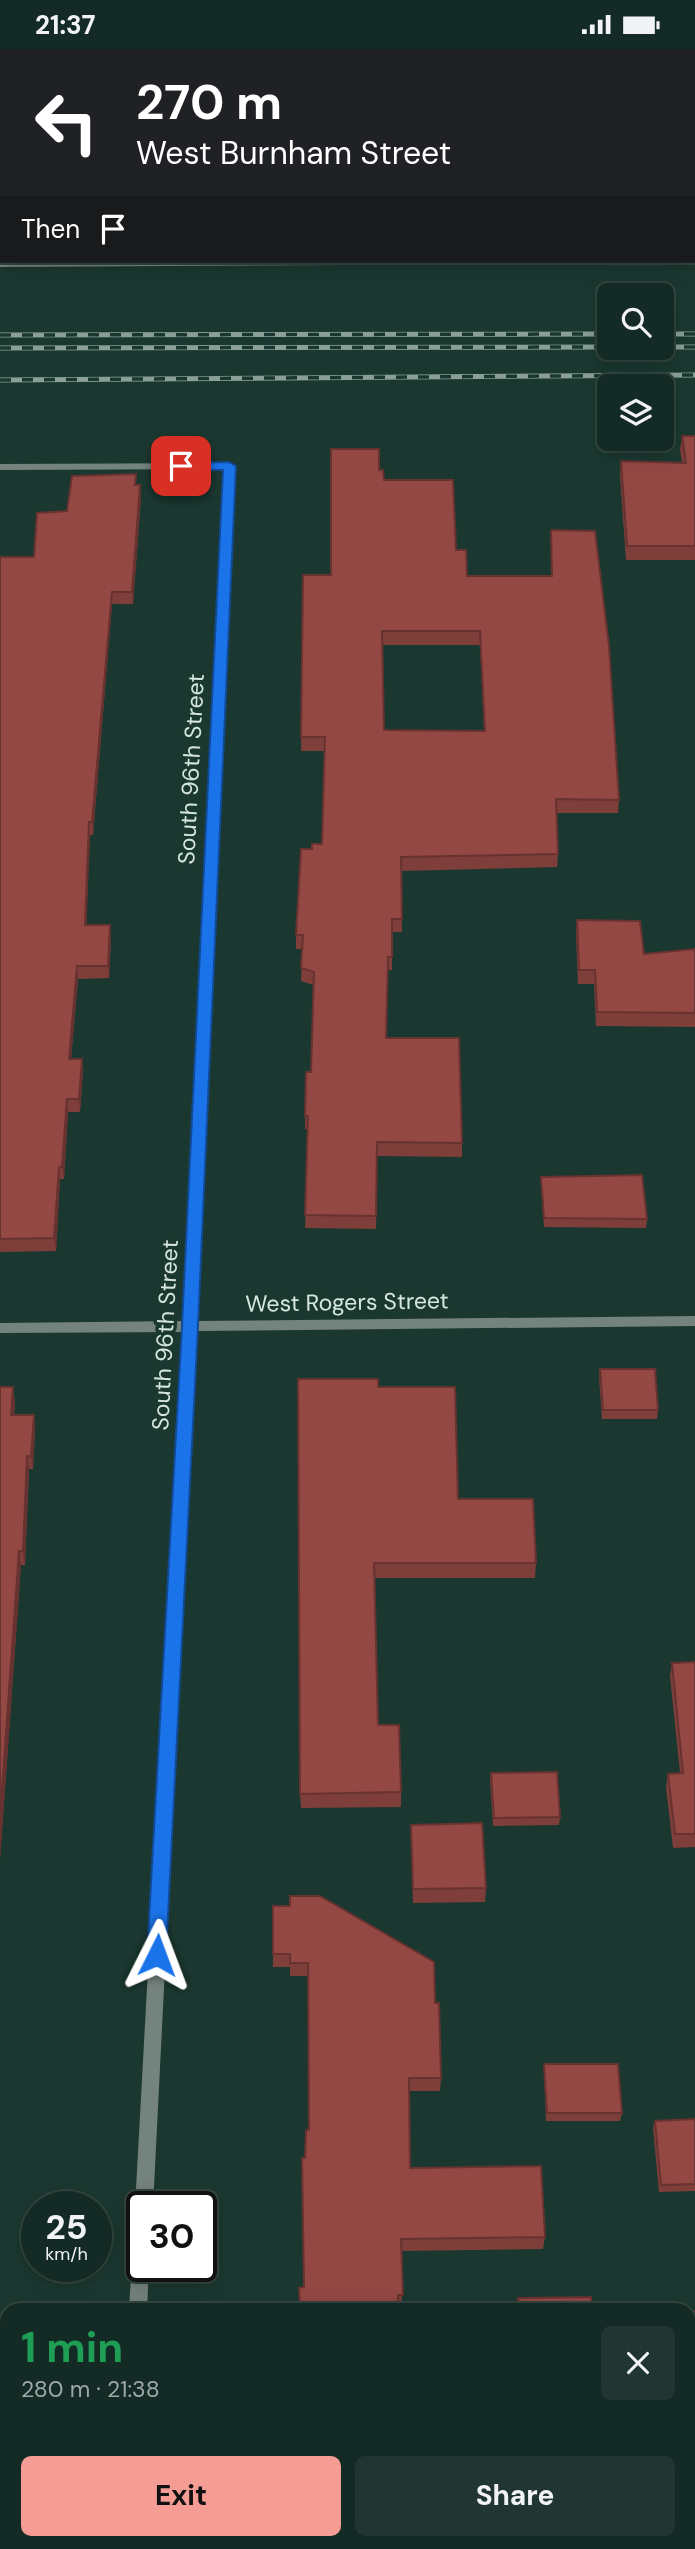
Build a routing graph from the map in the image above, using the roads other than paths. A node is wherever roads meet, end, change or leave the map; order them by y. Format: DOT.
graph roads {
  1 [pos="176,263"];
  2 [pos="0,264"];
  3 [pos="0,467"];
  4 [pos="695,1321"];
  5 [pos="190,1326"];
  6 [pos="0,1328"];
  7 [pos="145,2191"];
  8 [pos="140,2282"];
  9 [pos="138,2303"];
  1 -- 2 [label="street"];
  3 -- 5 [label="street, South 96th Street"];
  4 -- 5 [label="street, West Rogers Street"];
  5 -- 6 [label="street, West Rogers Street"];
  5 -- 7 [label="street, South 96th Street"];
  8 -- 9 [label="street"];
}
